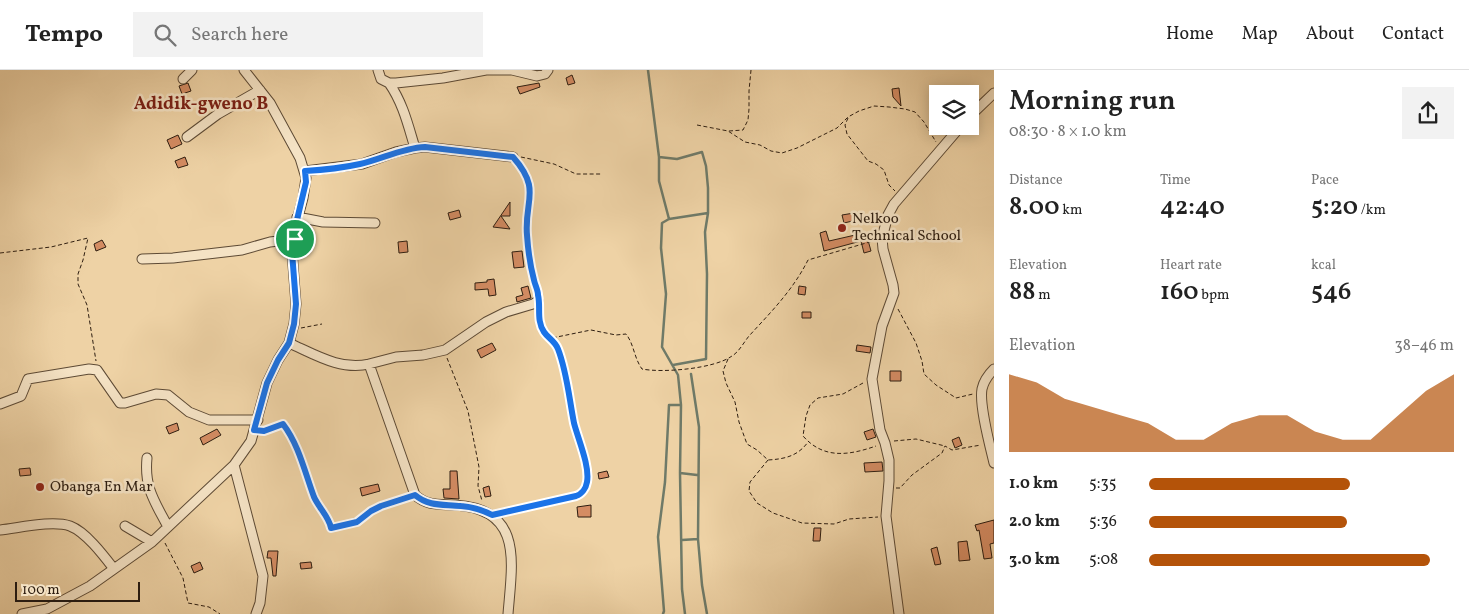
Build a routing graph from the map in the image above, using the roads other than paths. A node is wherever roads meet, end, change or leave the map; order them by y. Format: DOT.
graph roads {
  1 [pos="192,70"];
  2 [pos="244,70"];
  3 [pos="378,70"];
  4 [pos="548,70"];
  5 [pos="183,79"];
  6 [pos="389,83"];
  7 [pos="260,90"];
  8 [pos="994,93"];
  9 [pos="979,107"];
  10 [pos="953,135"];
  11 [pos="186,136"];
  12 [pos="415,148"];
  13 [pos="513,157"];
  14 [pos="305,171"];
  15 [pos="297,217"];
  16 [pos="375,223"];
  17 [pos="295,239"];
  18 [pos="142,259"];
  19 [pos="538,301"];
  20 [pos="289,343"];
  21 [pos="369,364"];
  22 [pos="994,368"];
  23 [pos="0,404"];
  24 [pos="258,420"];
  25 [pos="148,458"];
  26 [pos="994,463"];
  27 [pos="234,465"];
  28 [pos="125,526"];
  29 [pos="0,530"];
  30 [pos="164,530"];
  31 [pos="152,542"];
  32 [pos="114,569"];
  33 [pos="22,614"];
  34 [pos="256,614"];
  35 [pos="508,614"];
  36 [pos="898,614"];
  1 -- 5 [label="street"];
  2 -- 7 [label="street"];
  3 -- 6 [label="street"];
  4 -- 6 [label="street"];
  6 -- 12 [label="street"];
  7 -- 11 [label="street"];
  7 -- 14 [label="street"];
  8 -- 9 [label="street"];
  10 -- 36 [label="street"];
  12 -- 13 [label="street"];
  12 -- 14 [label="street"];
  14 -- 15 [label="street"];
  15 -- 16 [label="street"];
  15 -- 17 [label="street"];
  17 -- 18 [label="street"];
  17 -- 20 [label="street"];
  19 -- 21 [label="street"];
  20 -- 21 [label="street"];
  20 -- 24 [label="street"];
  21 -- 35 [label="street"];
  22 -- 26 [label="street"];
  23 -- 24 [label="street"];
  24 -- 27 [label="street"];
  25 -- 30 [label="street"];
  27 -- 30 [label="street"];
  27 -- 34 [label="street"];
  28 -- 31 [label="street"];
  29 -- 32 [label="street"];
  30 -- 31 [label="street"];
  31 -- 32 [label="street"];
  32 -- 33 [label="street"];
}
